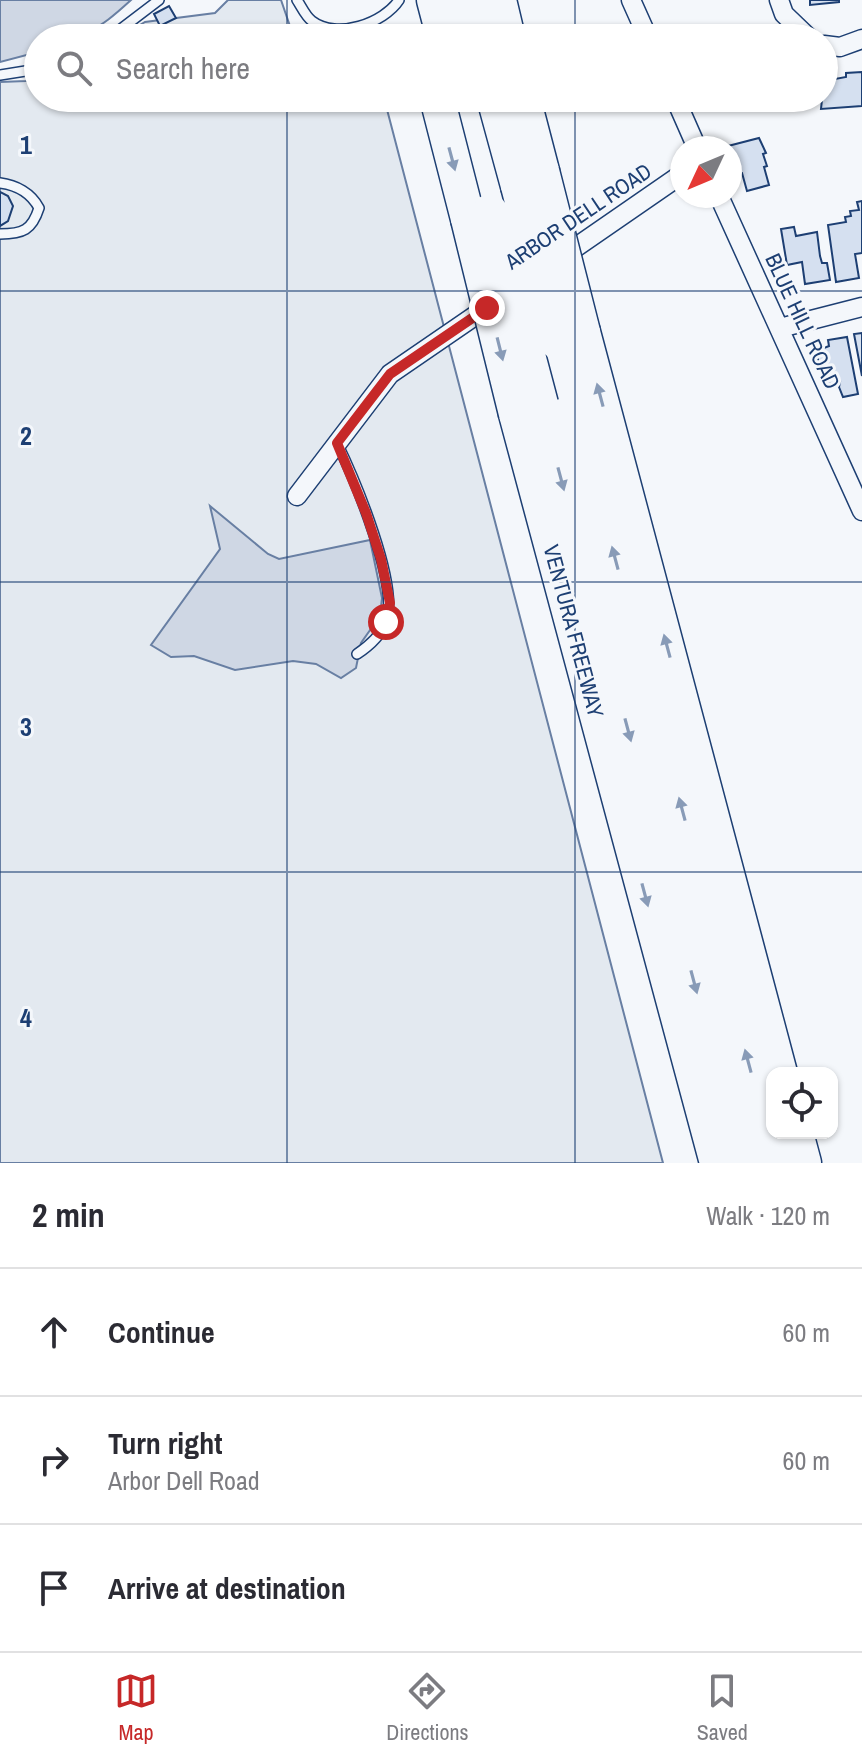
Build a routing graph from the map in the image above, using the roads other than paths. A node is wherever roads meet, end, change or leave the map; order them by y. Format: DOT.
graph roads {
  1 [pos="159,0"];
  2 [pos="297,0"];
  3 [pos="399,0"];
  4 [pos="411,0"];
  5 [pos="468,0"];
  6 [pos="499,0"];
  7 [pos="631,0"];
  8 [pos="779,0"];
  9 [pos="127,24"];
  10 [pos="318,24"];
  11 [pos="366,24"];
  12 [pos="430,24"];
  13 [pos="475,24"];
  14 [pos="505,24"];
  15 [pos="642,24"];
  16 [pos="794,24"];
  17 [pos="862,39"];
  18 [pos="838,47"];
  19 [pos="24,71"];
  20 [pos="0,75"];
  21 [pos="442,112"];
  22 [pos="462,112"];
  23 [pos="500,112"];
  24 [pos="524,112"];
  25 [pos="681,112"];
  26 [pos="692,136"];
  27 [pos="530,178"];
  28 [pos="670,182"];
  29 [pos="0,183"];
  30 [pos="725,208"];
  31 [pos="479,215"];
  32 [pos="0,234"];
  33 [pos="862,307"];
  34 [pos="780,328"];
  35 [pos="571,338"];
  36 [pos="528,409"];
  37 [pos="337,443"];
  38 [pos="297,496"];
  39 [pos="862,511"];
  40 [pos="357,654"];
  41 [pos="778,1067"];
  42 [pos="798,1139"];
  43 [pos="717,1163"];
  44 [pos="742,1163"];
  45 [pos="776,1163"];
  46 [pos="804,1163"];
  1 -- 9 [label="lane"];
  2 -- 10 [label="lane"];
  3 -- 11 [label="lane"];
  4 -- 12 [label="highway"];
  5 -- 13 [label="highway"];
  6 -- 14 [label="highway"];
  7 -- 15 [label="street"];
  8 -- 16 [label="street"];
  17 -- 18 [label="street"];
  19 -- 20 [label="lane"];
  21 -- 31 [label="highway, VENTURA FREEWAY, one-way"];
  22 -- 31 [label="highway"];
  23 -- 27 [label="highway"];
  24 -- 27 [label="highway"];
  25 -- 26 [label="street"];
  27 -- 35 [label="highway, bridge"];
  28 -- 37 [label="street, ARBOR DELL ROAD"];
  29 -- 32 [label="lane"];
  30 -- 34 [label="street, BLUE HILL ROAD"];
  31 -- 36 [label="highway, VENTURA FREEWAY, one-way, bridge"];
  33 -- 34 [label="street"];
  34 -- 39 [label="street, BLUE HILL ROAD"];
  41 -- 35 [label="highway, one-way"];
  45 -- 35 [label="highway, one-way"];
  36 -- 43 [label="highway, VENTURA FREEWAY, one-way"];
  36 -- 44 [label="highway, one-way"];
  37 -- 38 [label="street, ARBOR DELL ROAD"];
  37 -- 40 [label="lane"];
  42 -- 46 [label="highway"];
}
